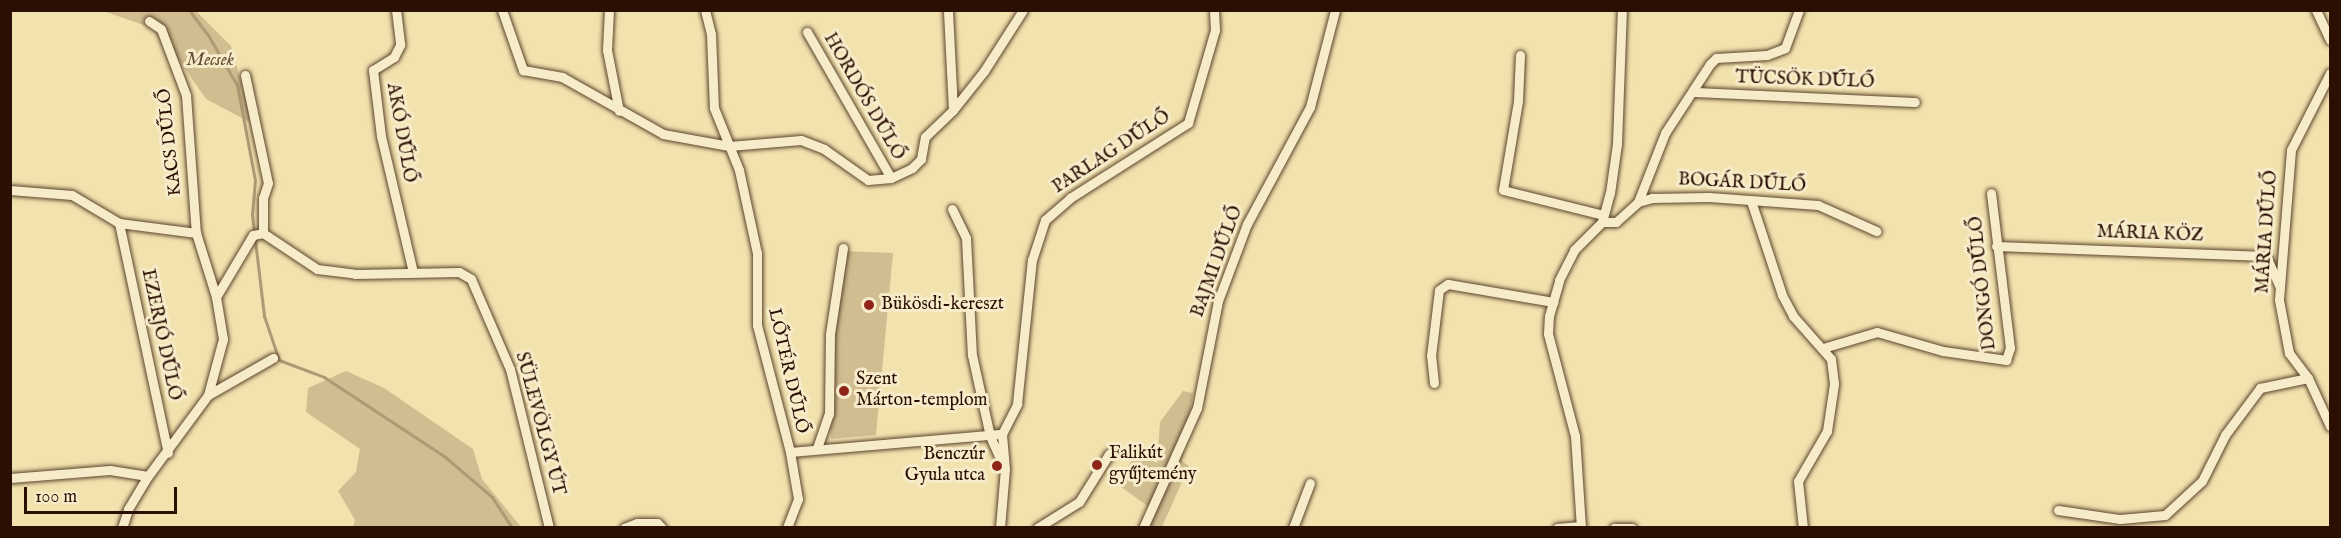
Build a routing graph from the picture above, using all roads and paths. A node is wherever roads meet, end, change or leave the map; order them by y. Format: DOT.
graph roads {
  1 [pos="396,10"];
  2 [pos="502,10"];
  3 [pos="609,10"];
  4 [pos="705,10"];
  5 [pos="948,10"];
  6 [pos="1023,10"];
  7 [pos="1214,10"];
  8 [pos="1335,10"];
  9 [pos="1622,10"];
  10 [pos="1799,10"];
  11 [pos="2316,10"];
  12 [pos="149,21"];
  13 [pos="807,32"];
  14 [pos="2331,40"];
  15 [pos="1520,55"];
  16 [pos="2331,73"];
  17 [pos="245,75"];
  18 [pos="1694,92"];
  19 [pos="1915,102"];
  20 [pos="953,110"];
  21 [pos="619,111"];
  22 [pos="729,146"];
  23 [pos="891,178"];
  24 [pos="10,190"];
  25 [pos="1990,193"];
  26 [pos="1751,201"];
  27 [pos="1638,202"];
  28 [pos="952,209"];
  29 [pos="1603,219"];
  30 [pos="119,224"];
  31 [pos="1876,231"];
  32 [pos="196,233"];
  33 [pos="258,234"];
  34 [pos="1996,246"];
  35 [pos="843,248"];
  36 [pos="413,272"];
  37 [pos="2281,289"];
  38 [pos="216,297"];
  39 [pos="1553,302"];
  40 [pos="1823,348"];
  41 [pos="273,358"];
  42 [pos="2308,378"];
  43 [pos="1434,383"];
  44 [pos="208,395"];
  45 [pos="2331,426"];
  46 [pos="1005,430"];
  47 [pos="990,436"];
  48 [pos="817,448"];
  49 [pos="790,452"];
  50 [pos="168,453"];
  51 [pos="1109,454"];
  52 [pos="1005,469"];
  53 [pos="148,476"];
  54 [pos="10,478"];
  55 [pos="1310,483"];
  56 [pos="2058,510"];
  57 [pos="1581,527"];
  58 [pos="122,528"];
  59 [pos="549,528"];
  60 [pos="624,528"];
  61 [pos="662,528"];
  62 [pos="787,528"];
  63 [pos="1000,528"];
  64 [pos="1037,528"];
  65 [pos="1143,528"];
  66 [pos="1293,528"];
  67 [pos="1557,528"];
  68 [pos="1614,528"];
  69 [pos="1632,528"];
  70 [pos="1803,528"];
  1 -- 36 [label="street, AKÓ DŰLŐ"];
  2 -- 21 [label="street, HORDÓS DŰLŐ"];
  3 -- 21 [label="street"];
  4 -- 22 [label="street, LŐTÉR DŰLŐ"];
  5 -- 20 [label="street"];
  6 -- 20 [label="street"];
  7 -- 46 [label="street, PARLAG DŰLŐ"];
  8 -- 65 [label="street, BAJMI DŰLŐ"];
  9 -- 29 [label="street"];
  10 -- 18 [label="street"];
  11 -- 14 [label="street"];
  12 -- 32 [label="street, KACS DŰLŐ"];
  13 -- 23 [label="street, HORDÓS DŰLŐ"];
  15 -- 29 [label="street"];
  16 -- 37 [label="street, MÁRIA DŰLŐ"];
  17 -- 33 [label="street"];
  18 -- 19 [label="street, TÜCSÖK DŰLŐ"];
  18 -- 27 [label="street"];
  20 -- 23 [label="street, HORDÓS DŰLŐ"];
  21 -- 22 [label="street, HORDÓS DŰLŐ"];
  22 -- 23 [label="street, HORDÓS DŰLŐ"];
  22 -- 49 [label="street, LŐTÉR DŰLŐ"];
  24 -- 30 [label="street"];
  25 -- 34 [label="street, DONGÓ DŰLŐ"];
  26 -- 27 [label="street, BOGÁR DŰLŐ"];
  26 -- 31 [label="street, BOGÁR DŰLŐ"];
  26 -- 40 [label="street"];
  27 -- 29 [label="street"];
  28 -- 47 [label="street"];
  29 -- 39 [label="street"];
  30 -- 32 [label="street"];
  30 -- 50 [label="street, EZERJÓ DŰLŐ"];
  32 -- 38 [label="street, KACS DŰLŐ"];
  33 -- 36 [label="street, SÜLEVÖLGY ÚT"];
  33 -- 38 [label="street"];
  34 -- 37 [label="street, MÁRIA KÖZ"];
  34 -- 40 [label="street, DONGÓ DŰLŐ"];
  35 -- 48 [label="street"];
  36 -- 59 [label="street, SÜLEVÖLGY ÚT"];
  37 -- 42 [label="street, MÁRIA DŰLŐ"];
  38 -- 44 [label="street, KACS DŰLŐ"];
  39 -- 43 [label="street"];
  39 -- 57 [label="street"];
  40 -- 70 [label="street"];
  41 -- 44 [label="street"];
  42 -- 45 [label="street, MÁRIA DŰLŐ"];
  42 -- 56 [label="street"];
  44 -- 50 [label="street"];
  46 -- 47 [label="street"];
  46 -- 52 [label="street"];
  47 -- 48 [label="street"];
  47 -- 52 [label="street"];
  48 -- 49 [label="street"];
  49 -- 62 [label="street, LŐTÉR DŰLŐ"];
  50 -- 53 [label="street"];
  51 -- 64 [label="street"];
  52 -- 63 [label="street"];
  53 -- 54 [label="street"];
  53 -- 58 [label="street"];
  55 -- 66 [label="street"];
  57 -- 67 [label="street"];
  60 -- 61 [label="street"];
  68 -- 69 [label="street"];
}
